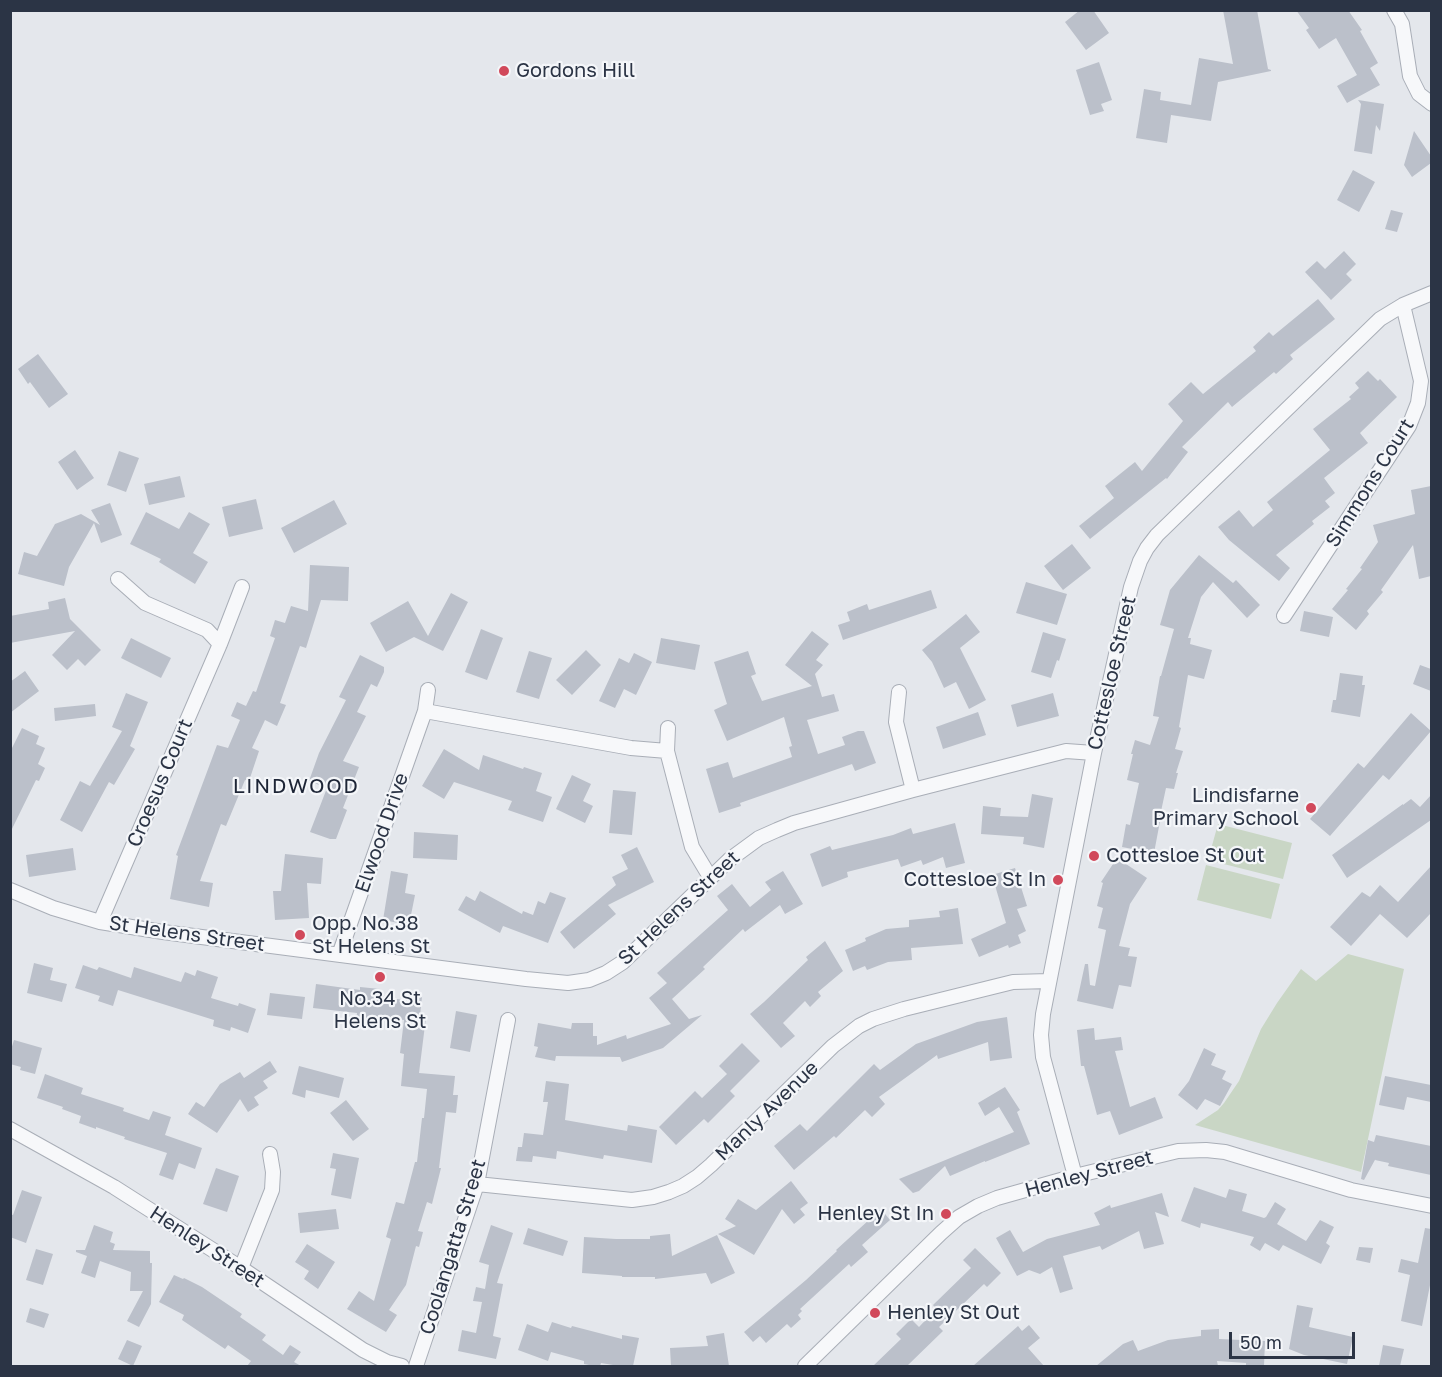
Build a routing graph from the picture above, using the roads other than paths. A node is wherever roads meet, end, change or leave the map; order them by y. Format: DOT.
graph roads {
  1 [pos="1394,10"];
  2 [pos="1431,104"];
  3 [pos="1431,293"];
  4 [pos="1403,305"];
  5 [pos="118,579"];
  6 [pos="242,587"];
  7 [pos="1284,616"];
  8 [pos="220,644"];
  9 [pos="428,690"];
  10 [pos="899,692"];
  11 [pos="425,711"];
  12 [pos="668,728"];
  13 [pos="667,751"];
  14 [pos="1094,753"];
  15 [pos="913,790"];
  16 [pos="710,877"];
  17 [pos="10,890"];
  18 [pos="100,922"];
  19 [pos="339,955"];
  20 [pos="1049,981"];
  21 [pos="508,1020"];
  22 [pos="10,1129"];
  23 [pos="270,1154"];
  24 [pos="1075,1176"];
  25 [pos="477,1184"];
  26 [pos="1431,1206"];
  27 [pos="241,1268"];
  28 [pos="402,1366"];
  29 [pos="416,1366"];
  30 [pos="805,1366"];
  1 -- 2 [label="street"];
  3 -- 4 [label="street, Cottesloe Street"];
  4 -- 7 [label="street, Simmons Court"];
  4 -- 14 [label="street, Cottesloe Street"];
  5 -- 8 [label="street"];
  6 -- 8 [label="street, Croesus Court"];
  8 -- 18 [label="street, Croesus Court"];
  9 -- 11 [label="street, Elwood Drive"];
  10 -- 15 [label="street"];
  11 -- 13 [label="street"];
  11 -- 19 [label="street, Elwood Drive"];
  12 -- 13 [label="street"];
  13 -- 16 [label="street"];
  14 -- 15 [label="street, St Helens Street"];
  14 -- 20 [label="street, Cottesloe Street"];
  15 -- 16 [label="street, St Helens Street"];
  16 -- 19 [label="street, St Helens Street"];
  17 -- 18 [label="street, St Helens Street"];
  18 -- 19 [label="street, St Helens Street"];
  20 -- 24 [label="street, Cottesloe Street"];
  20 -- 25 [label="street, Manly Avenue"];
  21 -- 25 [label="street, Coolangatta Street"];
  22 -- 27 [label="street, Henley Street"];
  23 -- 27 [label="street"];
  24 -- 26 [label="street, Henley Street"];
  24 -- 30 [label="street, Henley Street"];
  25 -- 29 [label="street, Coolangatta Street"];
  27 -- 28 [label="street, Henley Street"];
}
